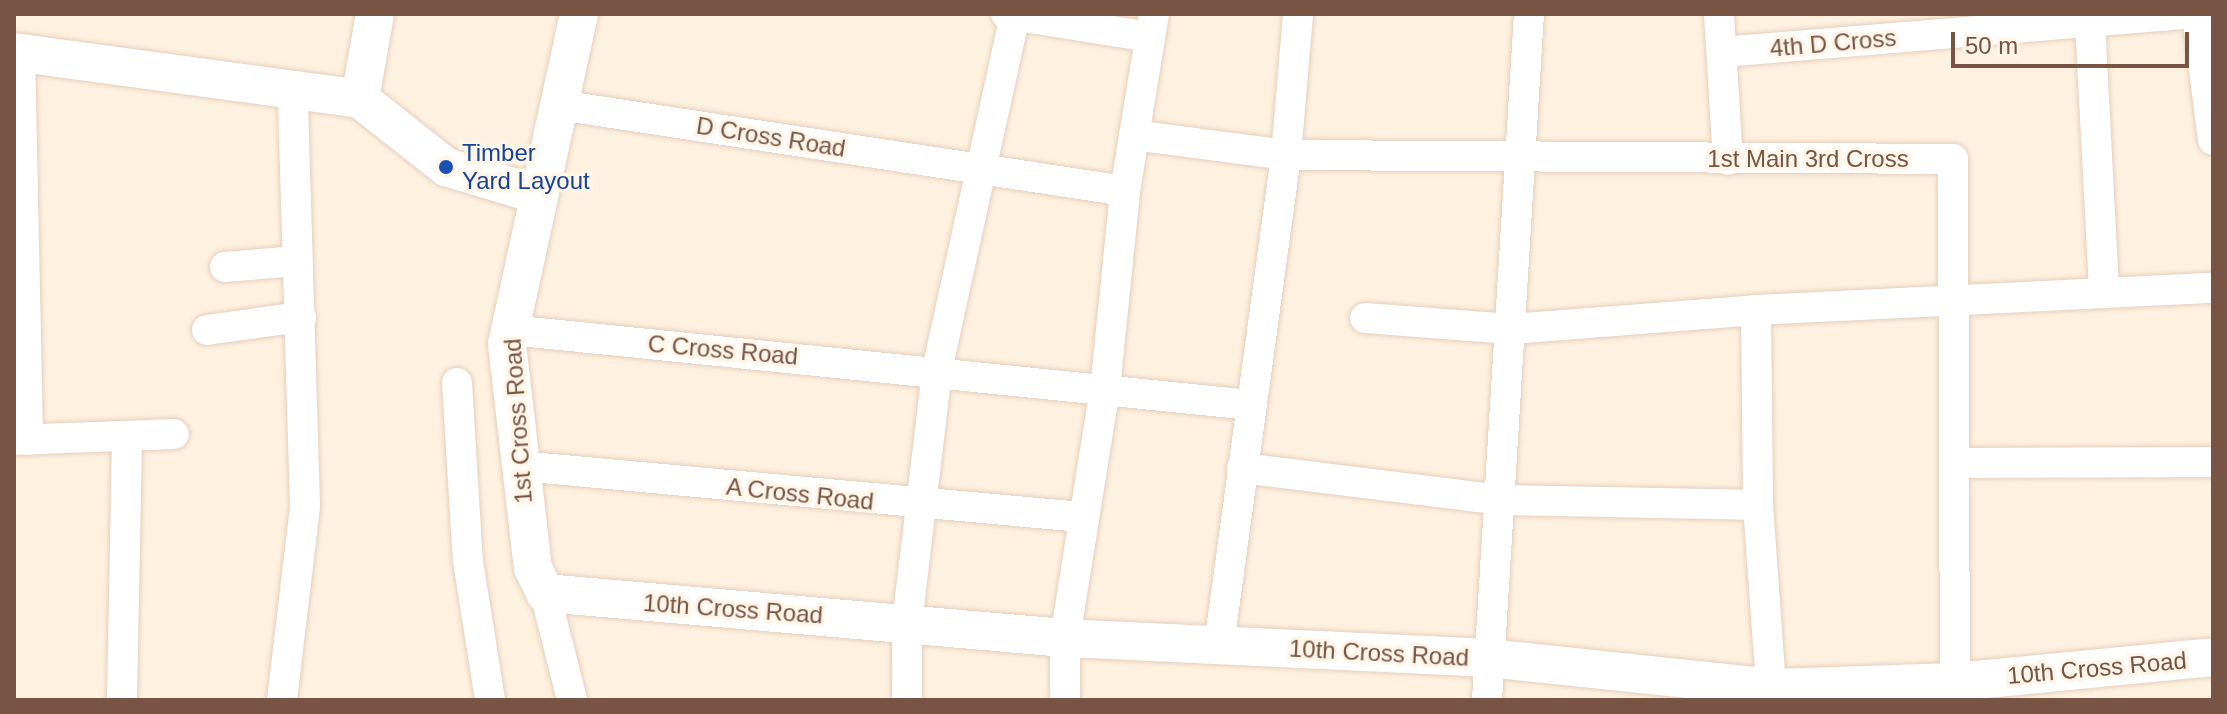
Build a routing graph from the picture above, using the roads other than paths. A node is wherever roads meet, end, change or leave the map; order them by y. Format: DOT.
graph roads {
  1 [pos="375,14"];
  2 [pos="579,14"];
  3 [pos="1012,14"];
  4 [pos="1298,14"];
  5 [pos="1529,14"];
  6 [pos="1719,14"];
  7 [pos="2183,14"];
  8 [pos="2197,14"];
  9 [pos="2090,22"];
  10 [pos="1152,25"];
  11 [pos="1722,52"];
  12 [pos="17,53"];
  13 [pos="293,90"];
  14 [pos="360,99"];
  15 [pos="559,105"];
  16 [pos="1134,135"];
  17 [pos="2213,140"];
  18 [pos="1286,155"];
  19 [pos="1520,159"];
  20 [pos="1728,160"];
  21 [pos="982,169"];
  22 [pos="1125,191"];
  23 [pos="539,195"];
  24 [pos="296,261"];
  25 [pos="225,267"];
  26 [pos="2213,288"];
  27 [pos="2104,293"];
  28 [pos="1953,301"];
  29 [pos="1756,310"];
  30 [pos="301,317"];
  31 [pos="1365,318"];
  32 [pos="1511,329"];
  33 [pos="207,330"];
  34 [pos="510,330"];
  35 [pos="937,370"];
  36 [pos="457,383"];
  37 [pos="1105,389"];
  38 [pos="1251,405"];
  39 [pos="174,434"];
  40 [pos="21,440"];
  41 [pos="127,440"];
  42 [pos="2213,462"];
  43 [pos="1954,463"];
  44 [pos="520,466"];
  45 [pos="1242,468"];
  46 [pos="1501,500"];
  47 [pos="1758,505"];
  48 [pos="924,506"];
  49 [pos="1082,517"];
  50 [pos="545,593"];
  51 [pos="907,623"];
  52 [pos="1065,638"];
  53 [pos="1219,645"];
  54 [pos="2213,657"];
  55 [pos="1488,658"];
  56 [pos="1955,691"];
  57 [pos="1772,694"];
  58 [pos="122,700"];
  59 [pos="282,700"];
  60 [pos="490,700"];
  61 [pos="572,700"];
  62 [pos="907,700"];
  63 [pos="1065,700"];
  64 [pos="1487,700"];
  1 -- 14 [label="street"];
  2 -- 15 [label="street, 1st Cross Road"];
  3 -- 10 [label="street"];
  3 -- 21 [label="street"];
  4 -- 18 [label="street"];
  5 -- 19 [label="street"];
  6 -- 11 [label="street"];
  7 -- 9 [label="street, 4th D Cross"];
  8 -- 17 [label="street"];
  9 -- 11 [label="street, 4th D Cross"];
  9 -- 27 [label="street"];
  10 -- 16 [label="street"];
  11 -- 20 [label="street"];
  12 -- 13 [label="street"];
  12 -- 40 [label="street"];
  13 -- 14 [label="street"];
  13 -- 24 [label="street"];
  14 -- 23 [label="street"];
  15 -- 21 [label="street, D Cross Road"];
  15 -- 23 [label="street, 1st Cross Road"];
  16 -- 18 [label="street, 1st Main 3rd Cross"];
  16 -- 22 [label="street"];
  18 -- 19 [label="street, 1st Main 3rd Cross"];
  18 -- 38 [label="street"];
  19 -- 20 [label="street, 1st Main 3rd Cross"];
  19 -- 32 [label="street"];
  20 -- 28 [label="street, 1st Main 3rd Cross"];
  21 -- 22 [label="street, D Cross Road"];
  21 -- 35 [label="street"];
  22 -- 37 [label="street"];
  23 -- 34 [label="street, 1st Cross Road"];
  24 -- 25 [label="street"];
  24 -- 30 [label="street"];
  26 -- 27 [label="street"];
  27 -- 28 [label="street"];
  28 -- 29 [label="street"];
  28 -- 43 [label="street"];
  29 -- 32 [label="street"];
  29 -- 47 [label="street"];
  30 -- 33 [label="street"];
  30 -- 59 [label="street"];
  31 -- 32 [label="street"];
  32 -- 46 [label="street"];
  34 -- 35 [label="street, C Cross Road"];
  34 -- 44 [label="street, 1st Cross Road"];
  35 -- 37 [label="street, C Cross Road"];
  35 -- 48 [label="street"];
  36 -- 60 [label="street"];
  37 -- 38 [label="street, C Cross Road"];
  37 -- 49 [label="street"];
  38 -- 45 [label="street"];
  39 -- 41 [label="street"];
  40 -- 41 [label="street"];
  41 -- 58 [label="street"];
  42 -- 43 [label="street"];
  43 -- 56 [label="street"];
  44 -- 48 [label="street, A Cross Road"];
  44 -- 50 [label="street, 1st Cross Road"];
  45 -- 46 [label="street"];
  45 -- 53 [label="street"];
  46 -- 47 [label="street"];
  46 -- 55 [label="street"];
  47 -- 57 [label="street"];
  48 -- 49 [label="street, A Cross Road"];
  48 -- 51 [label="street"];
  49 -- 52 [label="street"];
  50 -- 51 [label="street, 10th Cross Road"];
  50 -- 61 [label="street"];
  51 -- 52 [label="street, 10th Cross Road"];
  51 -- 62 [label="street"];
  52 -- 53 [label="street, 10th Cross Road"];
  52 -- 63 [label="street"];
  53 -- 55 [label="street, 10th Cross Road"];
  54 -- 56 [label="street, 10th Cross Road"];
  55 -- 57 [label="street, 10th Cross Road"];
  55 -- 64 [label="street"];
  56 -- 57 [label="street, 10th Cross Road"];
}
